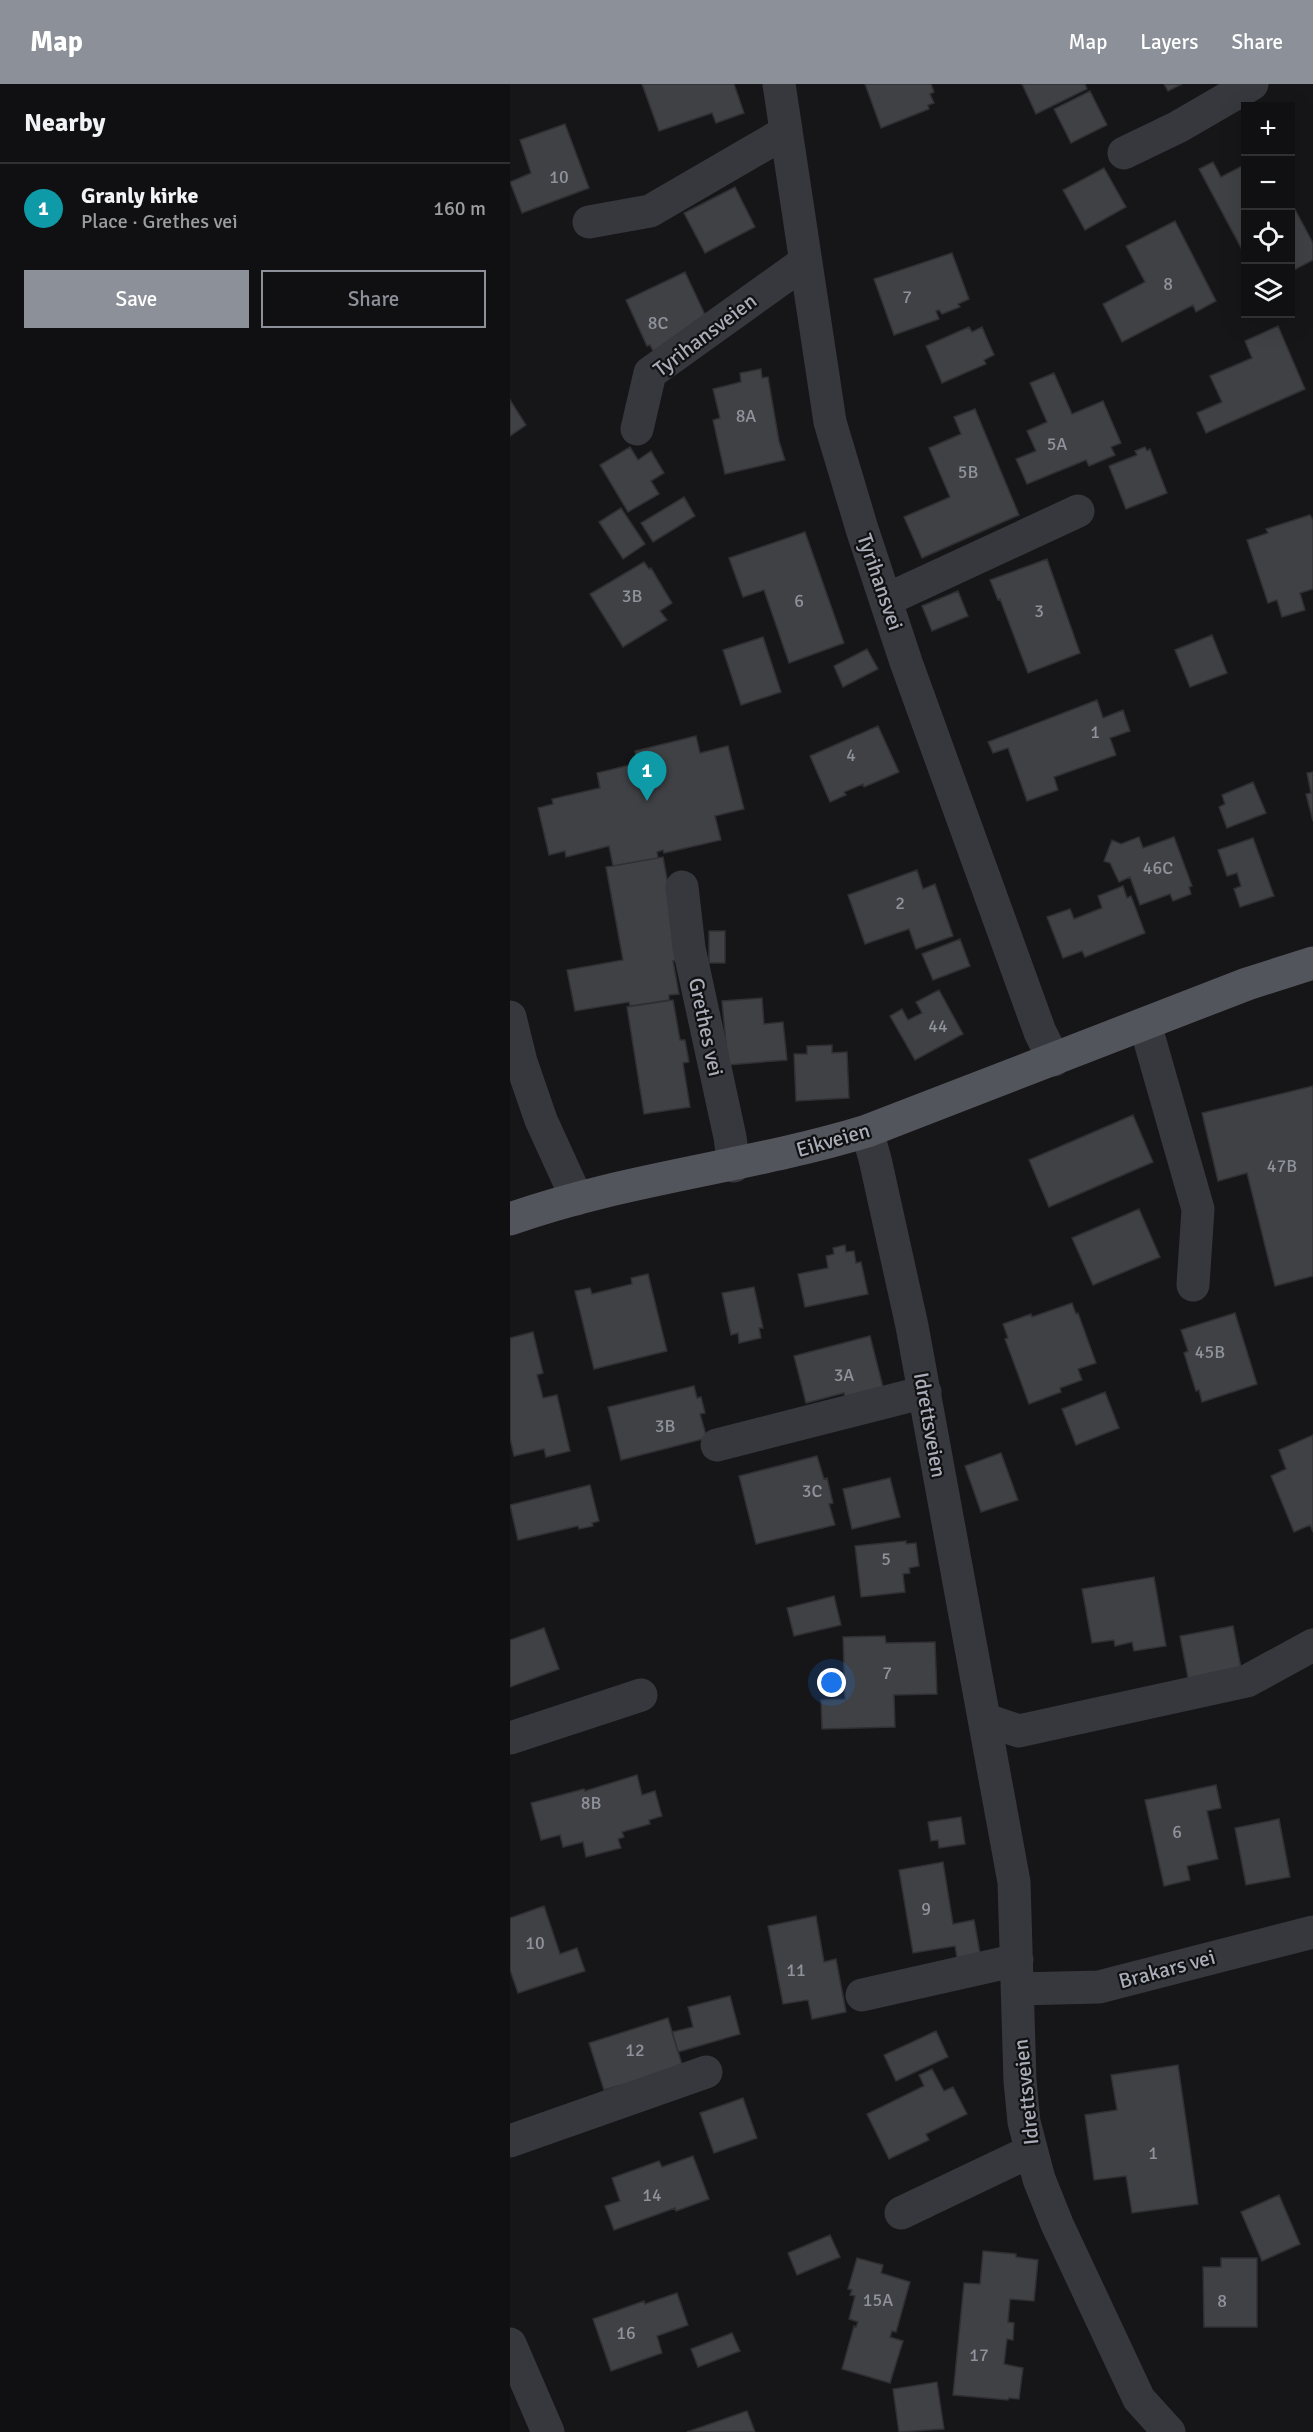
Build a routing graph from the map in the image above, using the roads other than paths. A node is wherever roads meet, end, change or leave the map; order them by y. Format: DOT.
graph roads {
  1 [pos="779,84"];
  2 [pos="1252,84"];
  3 [pos="786,132"];
  4 [pos="1124,153"];
  5 [pos="589,222"];
  6 [pos="805,262"];
  7 [pos="637,429"];
  8 [pos="1078,511"];
  9 [pos="886,600"];
  10 [pos="682,887"];
  11 [pos="1313,963"];
  12 [pos="510,1017"];
  13 [pos="1145,1024"];
  14 [pos="1054,1060"];
  15 [pos="867,1131"];
  16 [pos="734,1166"];
  17 [pos="577,1199"];
  18 [pos="510,1219"];
  19 [pos="1193,1285"];
  20 [pos="924,1392"];
  21 [pos="717,1445"];
  22 [pos="1313,1645"];
  23 [pos="641,1695"];
  24 [pos="986,1720"];
  25 [pos="510,1738"];
  26 [pos="1313,1932"];
  27 [pos="1018,1975"];
  28 [pos="862,1995"];
  29 [pos="706,2072"];
  30 [pos="510,2141"];
  31 [pos="1031,2151"];
  32 [pos="902,2213"];
  33 [pos="510,2344"];
  34 [pos="548,2432"];
  35 [pos="1169,2432"];
  1 -- 3 [label="street, Tyrihansvei"];
  2 -- 4 [label="street"];
  3 -- 5 [label="street"];
  3 -- 6 [label="street, Tyrihansvei"];
  6 -- 7 [label="street, Tyrihansveien"];
  6 -- 9 [label="street, Tyrihansvei"];
  8 -- 9 [label="street"];
  9 -- 14 [label="street, Tyrihansvei"];
  10 -- 16 [label="street, Grethes vei"];
  11 -- 13 [label="main road, Eikveien"];
  12 -- 17 [label="street"];
  13 -- 14 [label="main road, Eikveien"];
  13 -- 19 [label="street"];
  14 -- 15 [label="main road, Eikveien"];
  15 -- 16 [label="main road, Eikveien"];
  15 -- 20 [label="street, Idrettsveien"];
  16 -- 17 [label="main road, Eikveien"];
  17 -- 18 [label="main road, Eikveien"];
  20 -- 21 [label="street"];
  20 -- 24 [label="street, Idrettsveien"];
  22 -- 24 [label="street"];
  23 -- 25 [label="street"];
  24 -- 27 [label="street, Idrettsveien"];
  26 -- 27 [label="street, Brakars vei"];
  27 -- 28 [label="street, Brakars vei"];
  27 -- 31 [label="street, Idrettsveien"];
  29 -- 30 [label="street"];
  31 -- 32 [label="street"];
  31 -- 35 [label="street, Idrettsveien"];
  33 -- 34 [label="street"];
}
